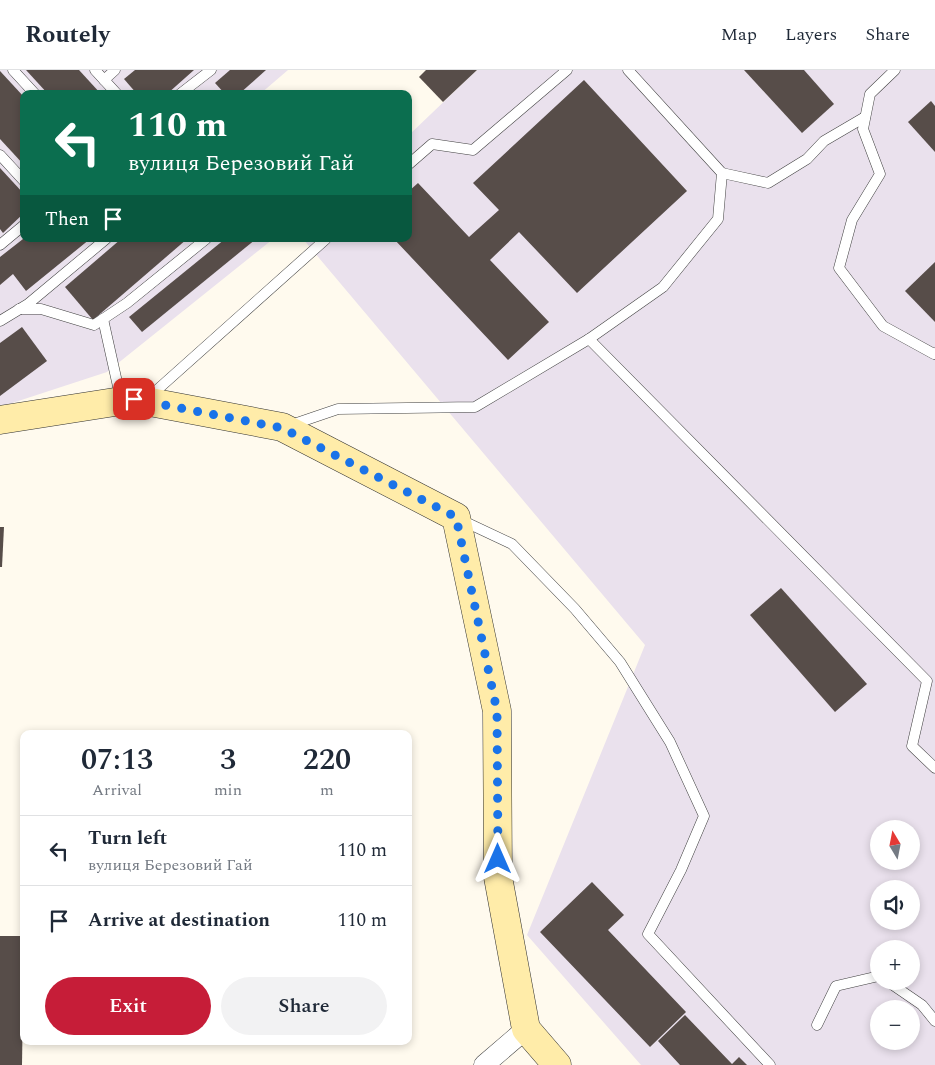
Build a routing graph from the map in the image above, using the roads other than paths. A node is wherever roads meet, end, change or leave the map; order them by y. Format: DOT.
graph roads {
  1 [pos="13,70"];
  2 [pos="95,70"];
  3 [pos="115,70"];
  4 [pos="210,70"];
  5 [pos="567,70"];
  6 [pos="628,70"];
  7 [pos="894,70"];
  8 [pos="104,80"];
  9 [pos="30,90"];
  10 [pos="113,90"];
  11 [pos="185,90"];
  12 [pos="865,117"];
  13 [pos="0,155"];
  14 [pos="412,161"];
  15 [pos="722,173"];
  16 [pos="20,177"];
  17 [pos="20,229"];
  18 [pos="102,242"];
  19 [pos="202,242"];
  20 [pos="322,242"];
  21 [pos="1,243"];
  22 [pos="19,309"];
  23 [pos="103,319"];
  24 [pos="0,321"];
  25 [pos="589,339"];
  26 [pos="935,353"];
  27 [pos="133,401"];
  28 [pos="0,420"];
  29 [pos="282,428"];
  30 [pos="456,517"];
  31 [pos="935,768"];
  32 [pos="870,978"];
  33 [pos="901,990"];
  34 [pos="935,1021"];
  35 [pos="817,1025"];
  36 [pos="526,1029"];
  37 [pos="484,1065"];
  38 [pos="557,1065"];
  39 [pos="770,1065"];
  1 -- 9 [label="lane"];
  2 -- 8 [label="lane"];
  3 -- 8 [label="lane"];
  4 -- 11 [label="lane"];
  5 -- 14 [label="lane"];
  6 -- 15 [label="lane"];
  7 -- 12 [label="lane"];
  8 -- 10 [label="lane"];
  12 -- 15 [label="lane"];
  12 -- 26 [label="lane"];
  13 -- 16 [label="lane"];
  15 -- 25 [label="lane"];
  17 -- 21 [label="lane"];
  18 -- 22 [label="lane"];
  19 -- 23 [label="lane"];
  20 -- 27 [label="lane"];
  22 -- 23 [label="lane"];
  22 -- 24 [label="lane"];
  23 -- 27 [label="lane"];
  25 -- 29 [label="lane"];
  25 -- 31 [label="lane"];
  27 -- 28 [label="street"];
  27 -- 29 [label="street"];
  29 -- 30 [label="street"];
  30 -- 36 [label="street"];
  30 -- 39 [label="lane"];
  32 -- 35 [label="lane"];
  33 -- 34 [label="lane"];
  36 -- 37 [label="street"];
  36 -- 38 [label="street"];
}
